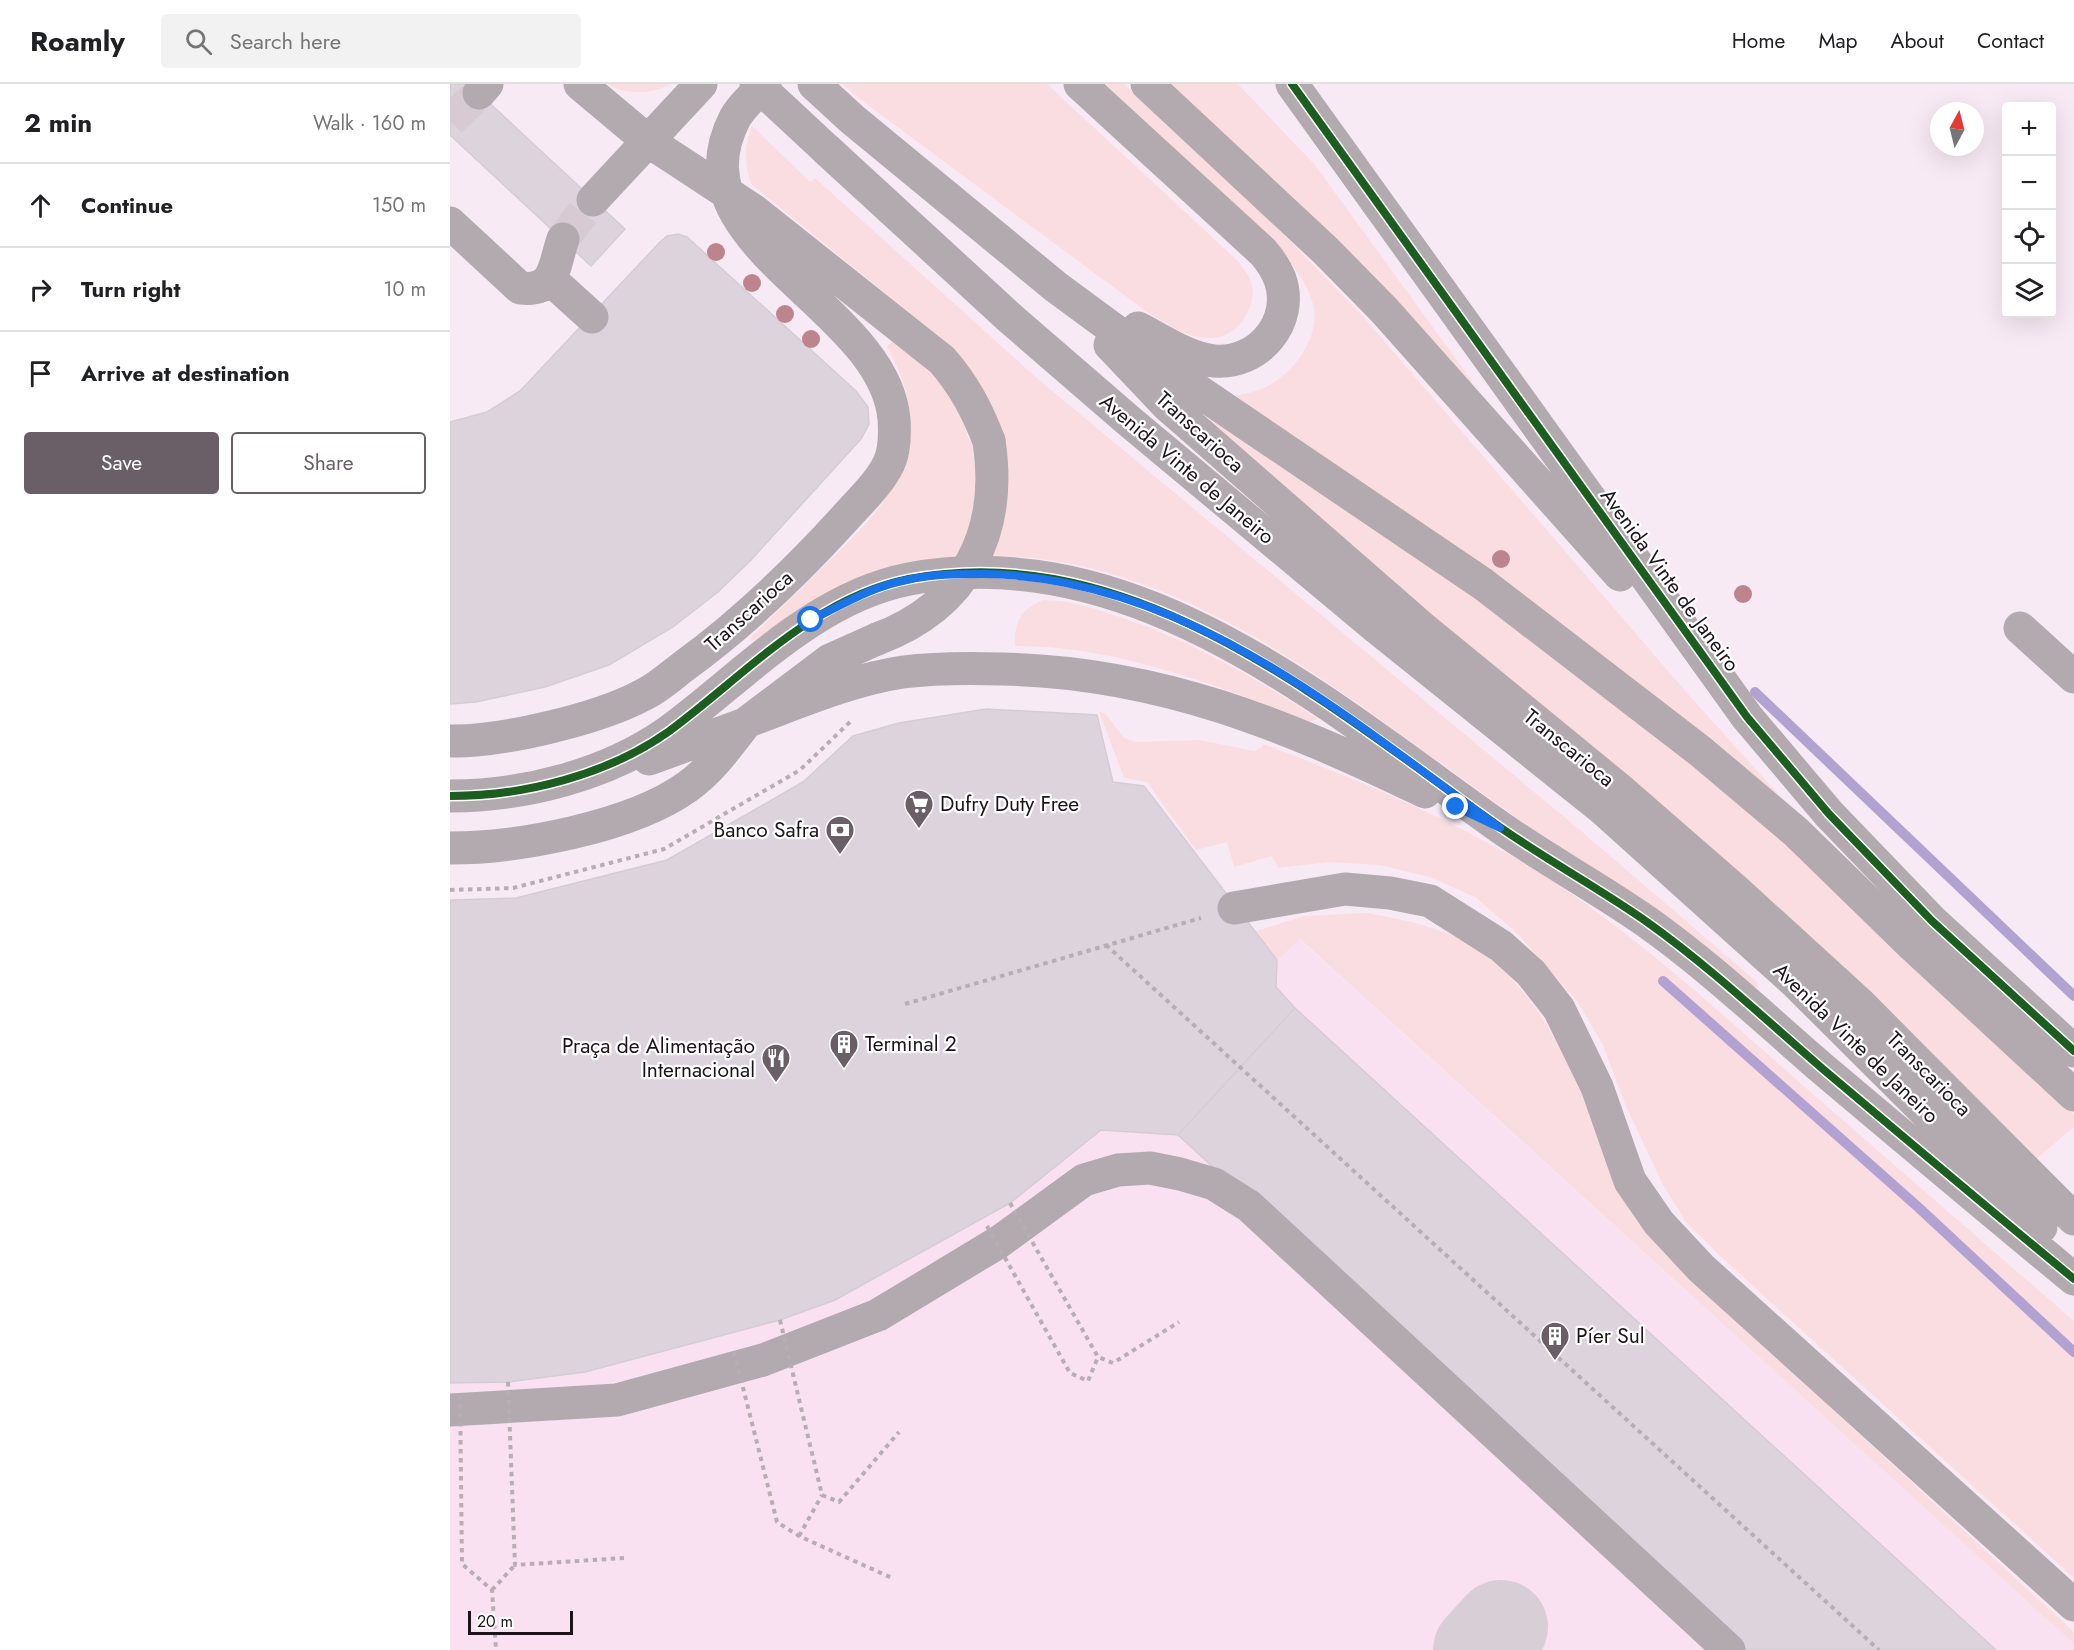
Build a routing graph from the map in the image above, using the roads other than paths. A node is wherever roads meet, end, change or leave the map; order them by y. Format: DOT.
graph roads {
  1 [pos="580,84"];
  2 [pos="701,84"];
  3 [pos="756,84"];
  4 [pos="765,84"];
  5 [pos="814,84"];
  6 [pos="1080,84"];
  7 [pos="1147,84"];
  8 [pos="1294,89"];
  9 [pos="648,141"];
  10 [pos="724,188"];
  11 [pos="593,200"];
  12 [pos="450,223"];
  13 [pos="562,239"];
  14 [pos="550,279"];
  15 [pos="1056,287"];
  16 [pos="592,316"];
  17 [pos="2020,628"];
  18 [pos="2074,677"];
  19 [pos="726,686"];
  20 [pos="644,695"];
  21 [pos="1747,717"];
  22 [pos="748,722"];
  23 [pos="450,741"];
  24 [pos="450,796"];
  25 [pos="450,805"];
  26 [pos="1500,828"];
  27 [pos="450,848"];
  28 [pos="1234,908"];
  29 [pos="2074,1051"];
  30 [pos="2074,1095"];
  31 [pos="2074,1219"];
  32 [pos="2074,1261"];
  33 [pos="2074,1279"];
  34 [pos="455,1403"];
  35 [pos="2074,1605"];
  36 [pos="1722,1647"];
  1 -- 9 [label="street"];
  2 -- 9 [label="street"];
  3 -- 32 [label="street, Avenida Vinte de Janeiro, bridge"];
  4 -- 10 [label="street, Transcarioca"];
  5 -- 15 [label="street, Transcarioca"];
  6 -- 15 [label="street, Transcarioca"];
  7 -- 21 [label="street"];
  8 -- 21 [label="street, Avenida Vinte de Janeiro"];
  9 -- 10 [label="street"];
  9 -- 11 [label="street"];
  10 -- 20 [label="street, Transcarioca"];
  10 -- 22 [label="street, bridge"];
  12 -- 14 [label="street"];
  13 -- 14 [label="street"];
  14 -- 16 [label="street"];
  15 -- 30 [label="street, Transcarioca"];
  15 -- 31 [label="street, Transcarioca"];
  17 -- 18 [label="street"];
  19 -- 20 [label="street"];
  19 -- 24 [label="street"];
  19 -- 26 [label="street"];
  20 -- 23 [label="street, Transcarioca"];
  21 -- 29 [label="street, Avenida Vinte de Janeiro"];
  22 -- 25 [label="street"];
  22 -- 26 [label="street"];
  22 -- 27 [label="street"];
  26 -- 33 [label="street"];
  28 -- 35 [label="street"];
  34 -- 36 [label="street"];
}
